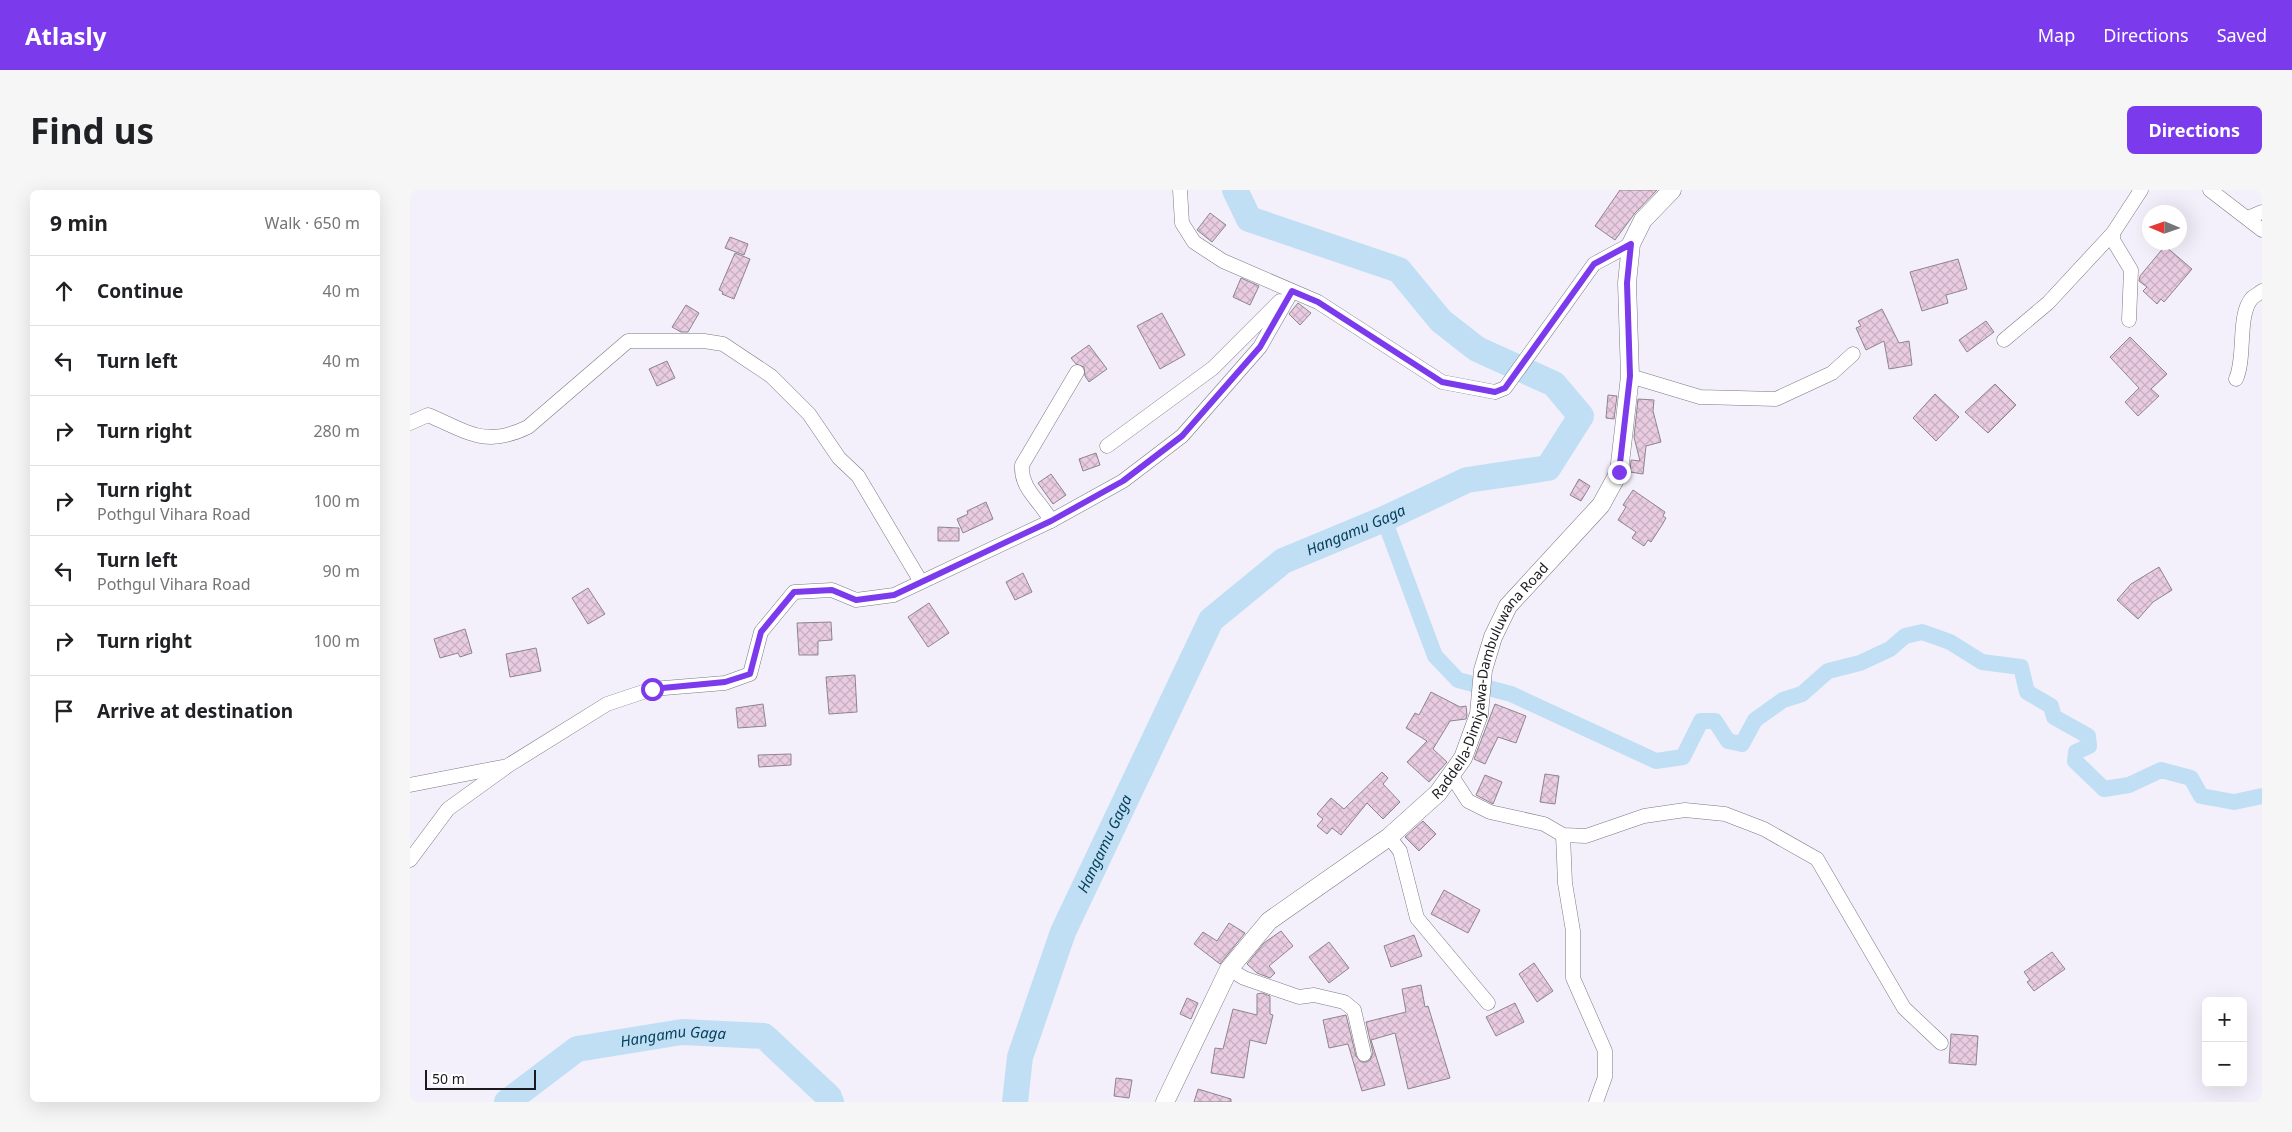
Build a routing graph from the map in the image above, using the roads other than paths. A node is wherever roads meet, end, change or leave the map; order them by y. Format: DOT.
graph roads {
  1 [pos="1180,190"];
  2 [pos="1672,190"];
  3 [pos="2141,190"];
  4 [pos="2210,190"];
  5 [pos="2262,212"];
  6 [pos="2248,218"];
  7 [pos="2262,230"];
  8 [pos="2113,233"];
  9 [pos="1631,244"];
  10 [pos="1292,291"];
  11 [pos="2262,291"];
  12 [pos="2129,320"];
  13 [pos="2004,340"];
  14 [pos="1853,354"];
  15 [pos="1077,372"];
  16 [pos="1630,376"];
  17 [pos="2236,379"];
  18 [pos="410,423"];
  19 [pos="1107,446"];
  20 [pos="1051,521"];
  21 [pos="921,582"];
  22 [pos="509,765"];
  23 [pos="1451,775"];
  24 [pos="410,785"];
  25 [pos="1563,835"];
  26 [pos="1388,837"];
  27 [pos="410,860"];
  28 [pos="1228,970"];
  29 [pos="1488,1002"];
  30 [pos="1941,1043"];
  31 [pos="1364,1054"];
  32 [pos="1165,1102"];
  33 [pos="1596,1102"];
  1 -- 10 [label="street"];
  2 -- 9 [label="street, Raddella-Dimiyawa-Dambuluwana Road"];
  3 -- 8 [label="street"];
  4 -- 6 [label="street"];
  5 -- 6 [label="street"];
  6 -- 7 [label="street"];
  8 -- 12 [label="street"];
  8 -- 13 [label="street"];
  9 -- 10 [label="street"];
  9 -- 16 [label="street, Raddella-Dimiyawa-Dambuluwana Road"];
  10 -- 19 [label="street"];
  10 -- 20 [label="street"];
  11 -- 17 [label="street"];
  14 -- 16 [label="street"];
  15 -- 20 [label="street"];
  16 -- 23 [label="street, Raddella-Dimiyawa-Dambuluwana Road"];
  18 -- 21 [label="street"];
  20 -- 21 [label="street"];
  21 -- 22 [label="street"];
  22 -- 24 [label="street"];
  22 -- 27 [label="street"];
  23 -- 25 [label="street"];
  23 -- 26 [label="street, Raddella-Dimiyawa-Dambuluwana Road"];
  25 -- 30 [label="street"];
  25 -- 33 [label="street"];
  26 -- 28 [label="street, Raddella-Dimiyawa-Dambuluwana Road"];
  26 -- 29 [label="street"];
  28 -- 31 [label="street"];
  28 -- 32 [label="street, Raddella-Dimiyawa-Dambuluwana Road"];
}
